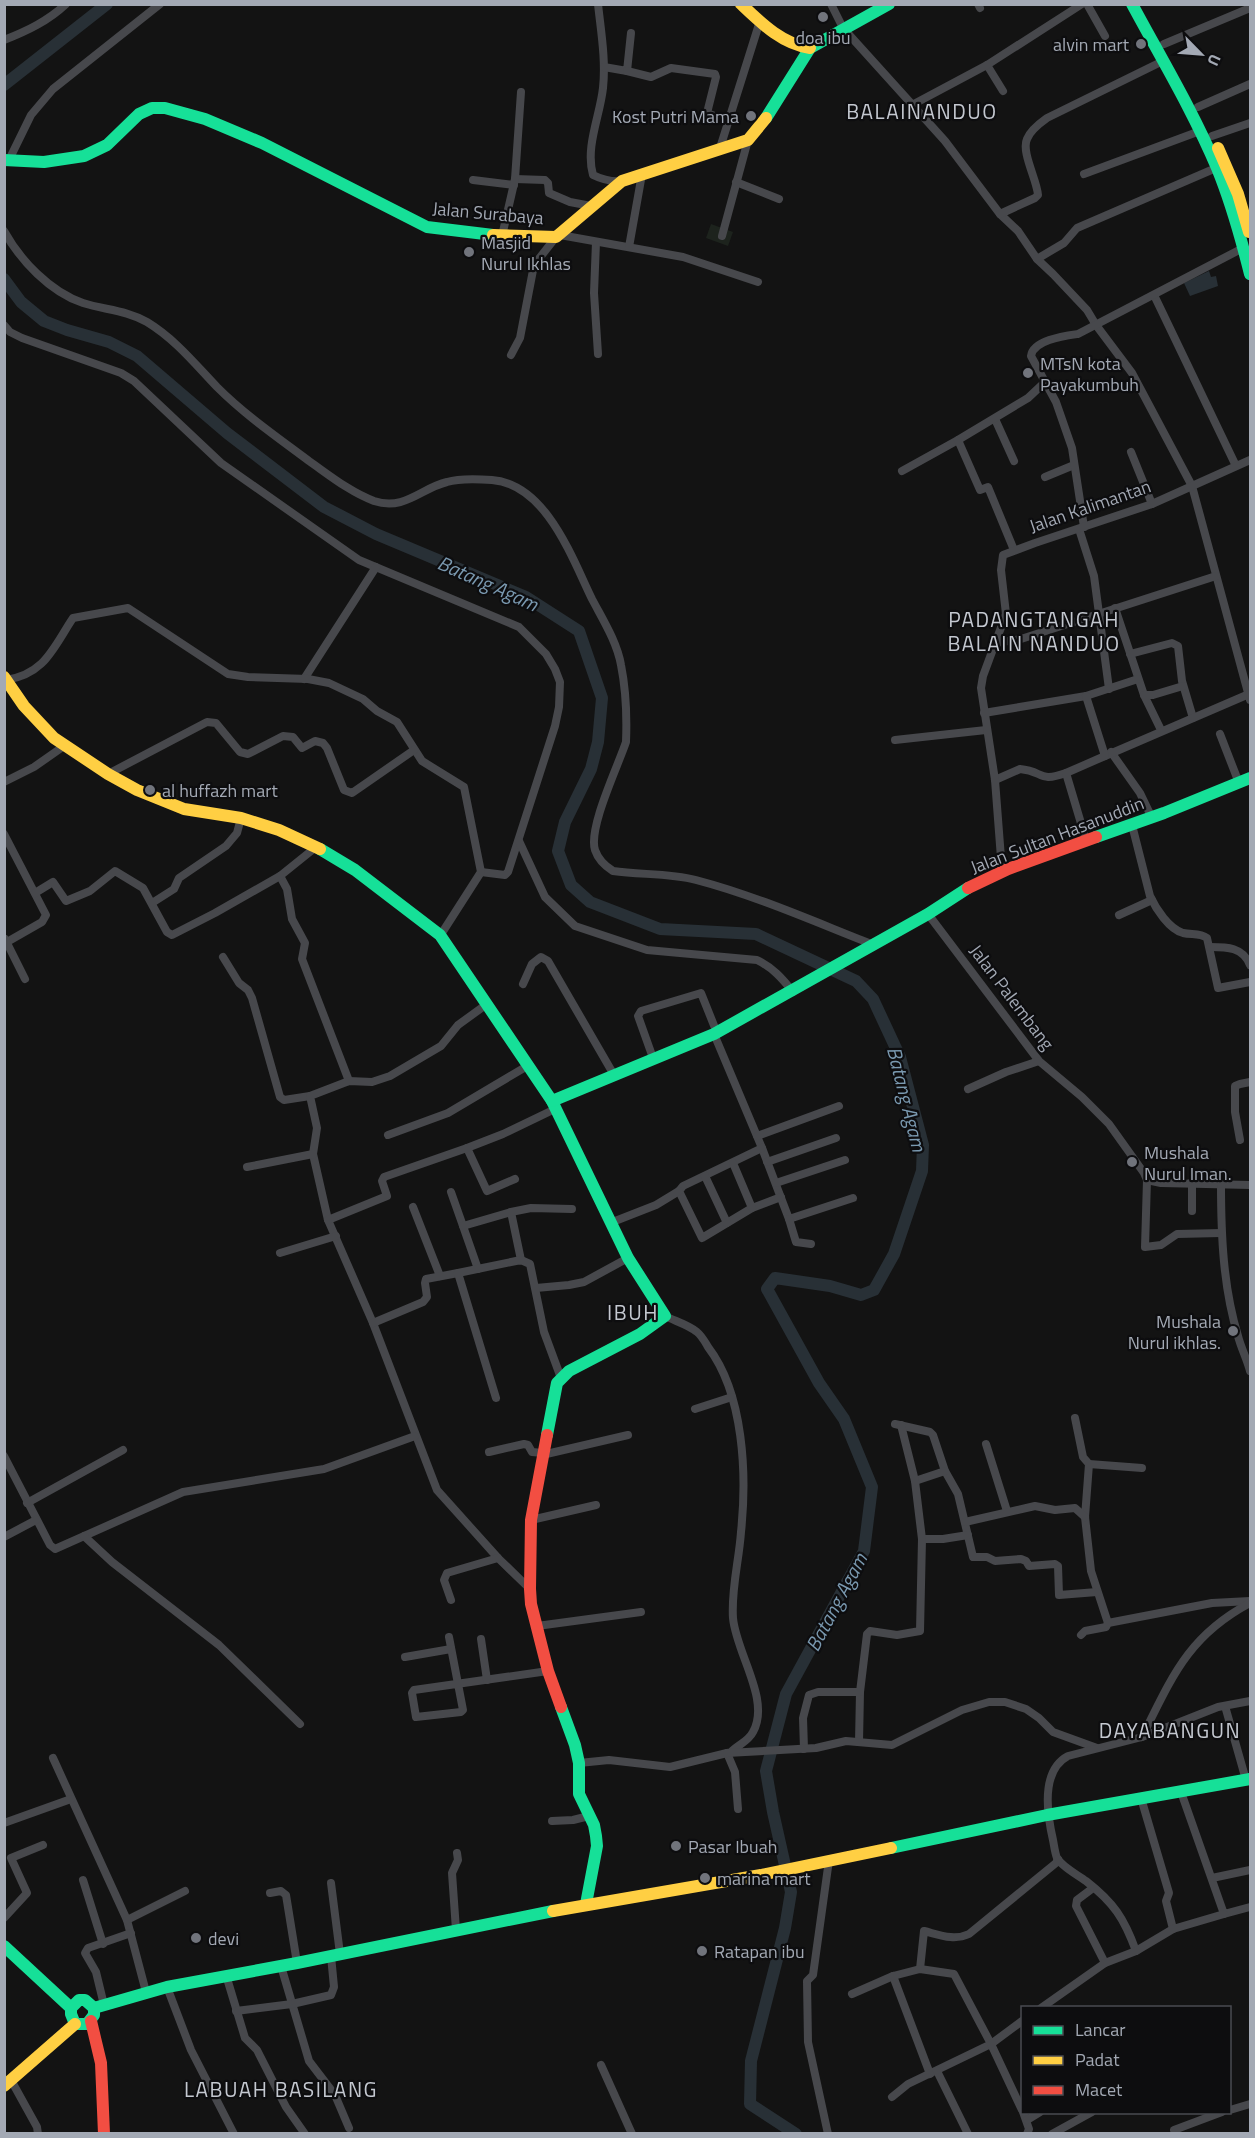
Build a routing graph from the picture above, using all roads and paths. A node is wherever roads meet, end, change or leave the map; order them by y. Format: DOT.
graph roads {
  1 [pos="66,4"];
  2 [pos="160,4"];
  3 [pos="598,4"];
  4 [pos="741,4"];
  5 [pos="831,4"];
  6 [pos="1082,4"];
  7 [pos="1087,4"];
  8 [pos="1132,4"];
  9 [pos="1143,4"];
  10 [pos="883,6"];
  11 [pos="1251,8"];
  12 [pos="760,21"];
  13 [pos="843,28"];
  14 [pos="631,33"];
  15 [pos="1105,36"];
  16 [pos="4,40"];
  17 [pos="1164,44"];
  18 [pos="804,52"];
  19 [pos="1163,61"];
  20 [pos="987,65"];
  21 [pos="604,67"];
  22 [pos="627,71"];
  23 [pos="1251,84"];
  24 [pos="1181,86"];
  25 [pos="1003,91"];
  26 [pos="521,92"];
  27 [pos="912,105"];
  28 [pos="1198,107"];
  29 [pos="727,121"];
  30 [pos="1251,123"];
  31 [pos="1206,134"];
  32 [pos="748,140"];
  33 [pos="720,148"];
  34 [pos="7,160"];
  35 [pos="1216,168"];
  36 [pos="642,174"];
  37 [pos="1084,174"];
  38 [pos="473,180"];
  39 [pos="622,181"];
  40 [pos="515,182"];
  41 [pos="736,182"];
  42 [pos="779,199"];
  43 [pos="591,206"];
  44 [pos="1000,213"];
  45 [pos="4,231"];
  46 [pos="502,236"];
  47 [pos="558,236"];
  48 [pos="722,236"];
  49 [pos="1251,237"];
  50 [pos="596,242"];
  51 [pos="629,247"];
  52 [pos="1243,248"];
  53 [pos="1037,259"];
  54 [pos="1251,274"];
  55 [pos="758,282"];
  56 [pos="1154,295"];
  57 [pos="4,325"];
  58 [pos="1096,325"];
  59 [pos="598,354"];
  60 [pos="511,355"];
  61 [pos="1045,382"];
  62 [pos="995,419"];
  63 [pos="958,440"];
  64 [pos="1131,452"];
  65 [pos="1251,460"];
  66 [pos="1014,461"];
  67 [pos="1074,465"];
  68 [pos="1236,466"];
  69 [pos="902,471"];
  70 [pos="1045,477"];
  71 [pos="1192,486"];
  72 [pos="1152,504"];
  73 [pos="1081,528"];
  74 [pos="1014,550"];
  75 [pos="376,567"];
  76 [pos="1216,576"];
  77 [pos="1115,608"];
  78 [pos="1099,613"];
  79 [pos="996,643"];
  80 [pos="1130,654"];
  81 [pos="5,679"];
  82 [pos="304,679"];
  83 [pos="1138,680"];
  84 [pos="1183,686"];
  85 [pos="1109,689"];
  86 [pos="1143,695"];
  87 [pos="1086,696"];
  88 [pos="1250,697"];
  89 [pos="984,713"];
  90 [pos="1193,718"];
  91 [pos="986,730"];
  92 [pos="1161,730"];
  93 [pos="1220,734"];
  94 [pos="895,740"];
  95 [pos="64,746"];
  96 [pos="414,750"];
  97 [pos="1108,754"];
  98 [pos="1066,773"];
  99 [pos="108,774"];
  100 [pos="995,780"];
  101 [pos="1245,780"];
  102 [pos="4,782"];
  103 [pos="241,818"];
  104 [pos="1152,818"];
  105 [pos="1132,825"];
  106 [pos="4,834"];
  107 [pos="1086,840"];
  108 [pos="519,842"];
  109 [pos="316,846"];
  110 [pos="8,849"];
  111 [pos="1002,871"];
  112 [pos="481,872"];
  113 [pos="280,876"];
  114 [pos="35,893"];
  115 [pos="1152,900"];
  116 [pos="152,903"];
  117 [pos="928,914"];
  118 [pos="1119,915"];
  119 [pos="440,936"];
  120 [pos="6,940"];
  121 [pos="874,945"];
  122 [pos="1210,947"];
  123 [pos="223,957"];
  124 [pos="1251,965"];
  125 [pos="25,979"];
  126 [pos="1251,982"];
  127 [pos="523,984"];
  128 [pos="793,992"];
  129 [pos="487,1004"];
  130 [pos="716,1033"];
  131 [pos="653,1058"];
  132 [pos="1039,1061"];
  133 [pos="529,1065"];
  134 [pos="614,1075"];
  135 [pos="349,1081"];
  136 [pos="1251,1082"];
  137 [pos="968,1089"];
  138 [pos="310,1096"];
  139 [pos="553,1105"];
  140 [pos="839,1106"];
  141 [pos="388,1135"];
  142 [pos="757,1136"];
  143 [pos="836,1138"];
  144 [pos="1240,1140"];
  145 [pos="467,1148"];
  146 [pos="762,1148"];
  147 [pos="313,1155"];
  148 [pos="845,1160"];
  149 [pos="767,1162"];
  150 [pos="733,1163"];
  151 [pos="247,1167"];
  152 [pos="705,1176"];
  153 [pos="516,1179"];
  154 [pos="1147,1180"];
  155 [pos="1192,1182"];
  156 [pos="776,1183"];
  157 [pos="1221,1184"];
  158 [pos="1251,1185"];
  159 [pos="679,1191"];
  160 [pos="451,1192"];
  161 [pos="781,1197"];
  162 [pos="853,1198"];
  163 [pos="412,1207"];
  164 [pos="752,1208"];
  165 [pos="572,1209"];
  166 [pos="1192,1211"];
  167 [pos="511,1212"];
  168 [pos="789,1219"];
  169 [pos="328,1220"];
  170 [pos="727,1222"];
  171 [pos="610,1223"];
  172 [pos="463,1226"];
  173 [pos="1221,1233"];
  174 [pos="336,1236"];
  175 [pos="811,1244"];
  176 [pos="280,1253"];
  177 [pos="628,1258"];
  178 [pos="521,1260"];
  179 [pos="478,1269"];
  180 [pos="458,1273"];
  181 [pos="440,1276"];
  182 [pos="536,1288"];
  183 [pos="665,1316"];
  184 [pos="373,1323"];
  185 [pos="1251,1371"];
  186 [pos="561,1378"];
  187 [pos="732,1397"];
  188 [pos="496,1398"];
  189 [pos="695,1409"];
  190 [pos="1075,1418"];
  191 [pos="628,1435"];
  192 [pos="415,1436"];
  193 [pos="986,1444"];
  194 [pos="123,1450"];
  195 [pos="489,1452"];
  196 [pos="542,1454"];
  197 [pos="4,1456"];
  198 [pos="1089,1464"];
  199 [pos="1142,1468"];
  200 [pos="8,1471"];
  201 [pos="945,1471"];
  202 [pos="915,1481"];
  203 [pos="27,1503"];
  204 [pos="596,1505"];
  205 [pos="1007,1511"];
  206 [pos="1085,1517"];
  207 [pos="36,1520"];
  208 [pos="531,1520"];
  209 [pos="965,1522"];
  210 [pos="968,1535"];
  211 [pos="84,1536"];
  212 [pos="4,1537"];
  213 [pos="922,1539"];
  214 [pos="498,1558"];
  215 [pos="530,1589"];
  216 [pos="1097,1592"];
  217 [pos="451,1599"];
  218 [pos="1251,1602"];
  219 [pos="641,1612"];
  220 [pos="1108,1623"];
  221 [pos="537,1626"];
  222 [pos="1081,1635"];
  223 [pos="449,1637"];
  224 [pos="482,1639"];
  225 [pos="452,1649"];
  226 [pos="405,1657"];
  227 [pos="548,1671"];
  228 [pos="487,1680"];
  229 [pos="459,1683"];
  230 [pos="860,1692"];
  231 [pos="1251,1701"];
  232 [pos="1225,1706"];
  233 [pos="300,1724"];
  234 [pos="1142,1737"];
  235 [pos="858,1742"];
  236 [pos="1097,1748"];
  237 [pos="804,1749"];
  238 [pos="729,1753"];
  239 [pos="53,1758"];
  240 [pos="579,1763"];
  241 [pos="1248,1779"];
  242 [pos="1181,1791"];
  243 [pos="1141,1798"];
  244 [pos="71,1799"];
  245 [pos="738,1809"];
  246 [pos="1047,1815"];
  247 [pos="589,1816"];
  248 [pos="552,1821"];
  249 [pos="4,1823"];
  250 [pos="43,1845"];
  251 [pos="457,1853"];
  252 [pos="1058,1859"];
  253 [pos="830,1860"];
  254 [pos="1251,1870"];
  255 [pos="1212,1878"];
  256 [pos="84,1880"];
  257 [pos="331,1883"];
  258 [pos="1093,1888"];
  259 [pos="185,1891"];
  260 [pos="270,1893"];
  261 [pos="586,1904"];
  262 [pos="1251,1907"];
  263 [pos="1224,1914"];
  264 [pos="4,1918"];
  265 [pos="127,1920"];
  266 [pos="1173,1929"];
  267 [pos="456,1930"];
  268 [pos="130,1933"];
  269 [pos="104,1944"];
  270 [pos="4,1946"];
  271 [pos="1136,1951"];
  272 [pos="335,1955"];
  273 [pos="297,1963"];
  274 [pos="1105,1963"];
  275 [pos="281,1966"];
  276 [pos="920,1969"];
  277 [pos="226,1975"];
  278 [pos="893,1976"];
  279 [pos="167,1987"];
  280 [pos="146,1992"];
  281 [pos="852,1994"];
  282 [pos="292,2004"];
  283 [pos="99,2006"];
  284 [pos="1042,2006"];
  285 [pos="70,2008"];
  286 [pos="236,2012"];
  287 [pos="91,2021"];
  288 [pos="1021,2022"];
  289 [pos="75,2024"];
  290 [pos="991,2044"];
  291 [pos="601,2065"];
  292 [pos="933,2072"];
  293 [pos="8,2083"];
  294 [pos="892,2097"];
  295 [pos="1251,2104"];
  296 [pos="1021,2108"];
  297 [pos="1231,2110"];
  298 [pos="1024,2114"];
  299 [pos="1088,2114"];
  300 [pos="1214,2114"];
  301 [pos="349,2128"];
  302 [pos="38,2133"];
  303 [pos="104,2133"];
  304 [pos="234,2133"];
  305 [pos="305,2133"];
  306 [pos="632,2133"];
  307 [pos="828,2133"];
  308 [pos="968,2133"];
  309 [pos="1027,2133"];
  310 [pos="1052,2133"];
  311 [pos="1175,2133"];
  1 -- 16 [label="street"];
  2 -- 34 [label="street"];
  3 -- 21 [label="street"];
  4 -- 12 [label="main road"];
  5 -- 13 [label="street"];
  6 -- 20 [label="street"];
  7 -- 15 [label="street"];
  8 -- 19 [label="main road"];
  9 -- 17 [label="main road"];
  10 -- 13 [label="main road"];
  11 -- 17 [label="street"];
  12 -- 18 [label="main road"];
  12 -- 29 [label="street"];
  13 -- 18 [label="main road"];
  13 -- 27 [label="street"];
  14 -- 22 [label="street"];
  17 -- 24 [label="main road"];
  18 -- 32 [label="main road"];
  19 -- 24 [label="main road"];
  19 -- 44 [label="street"];
  20 -- 25 [label="street"];
  20 -- 27 [label="street"];
  21 -- 22 [label="street"];
  21 -- 39 [label="street"];
  22 -- 29 [label="street"];
  23 -- 28 [label="street"];
  24 -- 28 [label="main road"];
  24 -- 31 [label="main road"];
  26 -- 40 [label="street"];
  27 -- 44 [label="street"];
  28 -- 31 [label="main road"];
  29 -- 33 [label="street"];
  30 -- 31 [label="street"];
  31 -- 35 [label="main road"];
  31 -- 37 [label="street"];
  31 -- 49 [label="main road"];
  32 -- 33 [label="main road, Jalan Surabaya"];
  32 -- 41 [label="street"];
  33 -- 36 [label="main road, Jalan Surabaya"];
  34 -- 46 [label="main road, Jalan Surabaya"];
  35 -- 52 [label="main road"];
  35 -- 53 [label="street"];
  36 -- 39 [label="main road, Jalan Surabaya"];
  36 -- 51 [label="street"];
  38 -- 40 [label="street"];
  39 -- 43 [label="main road, Jalan Surabaya"];
  40 -- 43 [label="street"];
  40 -- 46 [label="street"];
  41 -- 42 [label="street"];
  41 -- 48 [label="street"];
  43 -- 47 [label="main road, Jalan Surabaya"];
  44 -- 53 [label="street"];
  45 -- 121 [label="street"];
  46 -- 47 [label="main road, Jalan Surabaya"];
  47 -- 50 [label="street"];
  47 -- 60 [label="street"];
  50 -- 51 [label="street"];
  50 -- 59 [label="street"];
  51 -- 55 [label="street"];
  52 -- 54 [label="main road"];
  52 -- 56 [label="street"];
  53 -- 58 [label="street"];
  56 -- 58 [label="street"];
  56 -- 68 [label="street"];
  57 -- 75 [label="street"];
  58 -- 61 [label="street"];
  58 -- 71 [label="street"];
  61 -- 62 [label="street"];
  61 -- 67 [label="street"];
  62 -- 63 [label="street"];
  62 -- 66 [label="street"];
  63 -- 69 [label="street"];
  63 -- 74 [label="street"];
  64 -- 72 [label="street"];
  65 -- 68 [label="street, Jalan Kalimantan"];
  67 -- 70 [label="street"];
  67 -- 73 [label="street"];
  68 -- 71 [label="street, Jalan Kalimantan"];
  71 -- 72 [label="street, Jalan Kalimantan"];
  71 -- 76 [label="street"];
  72 -- 73 [label="street, Jalan Kalimantan"];
  73 -- 74 [label="street, Jalan Kalimantan"];
  73 -- 78 [label="street"];
  74 -- 79 [label="street, Jalan Kalimantan"];
  75 -- 82 [label="street"];
  75 -- 108 [label="street"];
  76 -- 77 [label="street"];
  76 -- 88 [label="street"];
  77 -- 78 [label="street"];
  77 -- 80 [label="street"];
  78 -- 79 [label="street"];
  78 -- 85 [label="street"];
  79 -- 89 [label="street"];
  80 -- 83 [label="street"];
  80 -- 84 [label="street"];
  81 -- 82 [label="street"];
  81 -- 95 [label="main road"];
  82 -- 96 [label="street"];
  83 -- 85 [label="street"];
  83 -- 86 [label="street"];
  84 -- 86 [label="street"];
  84 -- 90 [label="street"];
  85 -- 87 [label="street"];
  86 -- 92 [label="street"];
  87 -- 89 [label="street"];
  87 -- 97 [label="street"];
  88 -- 90 [label="street"];
  89 -- 91 [label="street"];
  90 -- 92 [label="street"];
  91 -- 94 [label="street"];
  91 -- 100 [label="street"];
  92 -- 97 [label="street"];
  93 -- 101 [label="street"];
  95 -- 99 [label="main road"];
  95 -- 102 [label="street"];
  96 -- 99 [label="street"];
  96 -- 112 [label="street"];
  97 -- 98 [label="street"];
  97 -- 104 [label="street"];
  98 -- 100 [label="street"];
  98 -- 107 [label="street"];
  99 -- 103 [label="main road"];
  100 -- 111 [label="street"];
  101 -- 104 [label="main road, Jalan Sultan Hasanuddin"];
  103 -- 109 [label="main road"];
  103 -- 116 [label="street"];
  104 -- 105 [label="main road, Jalan Sultan Hasanuddin"];
  105 -- 107 [label="main road, Jalan Sultan Hasanuddin"];
  105 -- 115 [label="street"];
  106 -- 110 [label="street"];
  107 -- 111 [label="main road, Jalan Sultan Hasanuddin"];
  108 -- 112 [label="street"];
  108 -- 128 [label="street"];
  109 -- 113 [label="street"];
  109 -- 119 [label="main road"];
  110 -- 114 [label="street"];
  111 -- 117 [label="main road, Jalan Sultan Hasanuddin"];
  112 -- 119 [label="street"];
  113 -- 116 [label="street"];
  113 -- 135 [label="street"];
  114 -- 116 [label="street"];
  114 -- 120 [label="street"];
  115 -- 118 [label="street"];
  115 -- 122 [label="street"];
  117 -- 121 [label="main road, Jalan Sultan Hasanuddin"];
  117 -- 132 [label="street, Jalan Palembang"];
  119 -- 129 [label="main road"];
  120 -- 125 [label="street"];
  121 -- 128 [label="main road, Jalan Sultan Hasanuddin"];
  122 -- 124 [label="street"];
  122 -- 126 [label="street"];
  123 -- 138 [label="street"];
  127 -- 134 [label="street"];
  128 -- 130 [label="main road, Jalan Sultan Hasanuddin"];
  129 -- 133 [label="main road"];
  129 -- 135 [label="street"];
  130 -- 131 [label="main road, Jalan Sultan Hasanuddin"];
  130 -- 131 [label="street"];
  130 -- 142 [label="street"];
  131 -- 134 [label="main road, Jalan Sultan Hasanuddin"];
  132 -- 137 [label="street"];
  132 -- 154 [label="street, Jalan Palembang"];
  133 -- 139 [label="main road"];
  133 -- 141 [label="street"];
  134 -- 139 [label="main road, Jalan Sultan Hasanuddin"];
  135 -- 138 [label="street"];
  136 -- 144 [label="street"];
  138 -- 147 [label="street"];
  139 -- 145 [label="street"];
  139 -- 171 [label="main road"];
  140 -- 142 [label="street"];
  142 -- 146 [label="street"];
  143 -- 149 [label="street"];
  145 -- 153 [label="street"];
  145 -- 169 [label="street"];
  146 -- 149 [label="street"];
  146 -- 150 [label="street"];
  147 -- 151 [label="street"];
  147 -- 169 [label="street"];
  148 -- 156 [label="street"];
  149 -- 156 [label="street"];
  150 -- 152 [label="street"];
  150 -- 164 [label="street"];
  152 -- 159 [label="street"];
  152 -- 170 [label="street"];
  154 -- 155 [label="street"];
  154 -- 173 [label="street"];
  155 -- 157 [label="street"];
  155 -- 166 [label="street"];
  156 -- 161 [label="street"];
  157 -- 158 [label="street"];
  157 -- 173 [label="street"];
  159 -- 170 [label="street"];
  159 -- 171 [label="street"];
  160 -- 172 [label="street"];
  161 -- 164 [label="street"];
  161 -- 168 [label="street"];
  162 -- 168 [label="street"];
  163 -- 181 [label="street"];
  164 -- 170 [label="street"];
  165 -- 167 [label="street"];
  167 -- 172 [label="street"];
  167 -- 178 [label="street"];
  168 -- 175 [label="street"];
  169 -- 174 [label="street"];
  171 -- 177 [label="main road"];
  172 -- 179 [label="street"];
  173 -- 185 [label="street"];
  174 -- 176 [label="street"];
  174 -- 184 [label="street"];
  177 -- 182 [label="street"];
  177 -- 183 [label="main road"];
  178 -- 179 [label="street"];
  178 -- 182 [label="street"];
  179 -- 180 [label="street"];
  180 -- 181 [label="street"];
  180 -- 188 [label="street"];
  181 -- 184 [label="street"];
  182 -- 186 [label="street"];
  183 -- 186 [label="main road"];
  183 -- 187 [label="street"];
  184 -- 192 [label="street"];
  186 -- 196 [label="main road"];
  187 -- 189 [label="street"];
  187 -- 238 [label="street"];
  190 -- 198 [label="street"];
  191 -- 196 [label="street"];
  192 -- 211 [label="street"];
  192 -- 214 [label="street"];
  193 -- 205 [label="street"];
  194 -- 203 [label="street"];
  195 -- 196 [label="street"];
  196 -- 208 [label="main road"];
  197 -- 200 [label="street"];
  198 -- 199 [label="street"];
  198 -- 206 [label="street"];
  200 -- 203 [label="street"];
  201 -- 202 [label="street"];
  201 -- 202 [label="street"];
  201 -- 209 [label="street"];
  202 -- 213 [label="street"];
  203 -- 207 [label="street"];
  204 -- 208 [label="street"];
  205 -- 206 [label="street"];
  205 -- 209 [label="street"];
  206 -- 216 [label="street"];
  207 -- 211 [label="street"];
  207 -- 212 [label="street"];
  208 -- 215 [label="main road"];
  209 -- 210 [label="street"];
  210 -- 213 [label="street"];
  210 -- 216 [label="street"];
  211 -- 233 [label="street"];
  213 -- 230 [label="street"];
  214 -- 215 [label="street"];
  214 -- 217 [label="street"];
  215 -- 221 [label="main road"];
  216 -- 220 [label="street"];
  218 -- 220 [label="street"];
  218 -- 234 [label="street"];
  219 -- 221 [label="street"];
  220 -- 222 [label="street"];
  221 -- 227 [label="main road"];
  223 -- 225 [label="street"];
  224 -- 228 [label="street"];
  225 -- 226 [label="street"];
  225 -- 229 [label="street"];
  227 -- 228 [label="street"];
  227 -- 240 [label="main road"];
  228 -- 229 [label="street"];
  229 -- 229 [label="street"];
  230 -- 235 [label="street"];
  230 -- 237 [label="street"];
  231 -- 232 [label="street"];
  232 -- 234 [label="street"];
  232 -- 241 [label="street"];
  234 -- 236 [label="street"];
  235 -- 236 [label="street"];
  235 -- 237 [label="street"];
  236 -- 246 [label="street"];
  237 -- 238 [label="street"];
  238 -- 240 [label="street"];
  238 -- 245 [label="street"];
  239 -- 244 [label="street"];
  240 -- 247 [label="main road"];
  241 -- 242 [label="main road"];
  242 -- 243 [label="main road"];
  242 -- 255 [label="street"];
  243 -- 246 [label="main road"];
  243 -- 266 [label="street"];
  244 -- 249 [label="street"];
  244 -- 265 [label="street"];
  246 -- 252 [label="street"];
  246 -- 253 [label="main road"];
  247 -- 248 [label="street"];
  247 -- 261 [label="main road"];
  250 -- 264 [label="street"];
  251 -- 267 [label="street"];
  252 -- 258 [label="street"];
  252 -- 276 [label="street"];
  253 -- 261 [label="main road"];
  253 -- 307 [label="street"];
  254 -- 255 [label="street"];
  255 -- 263 [label="street"];
  256 -- 269 [label="street"];
  257 -- 272 [label="street"];
  258 -- 271 [label="street"];
  258 -- 274 [label="street"];
  259 -- 265 [label="street"];
  260 -- 273 [label="street"];
  261 -- 267 [label="main road"];
  262 -- 263 [label="street"];
  263 -- 266 [label="street"];
  265 -- 268 [label="street"];
  266 -- 271 [label="street"];
  267 -- 272 [label="main road"];
  268 -- 269 [label="street"];
  268 -- 280 [label="street"];
  269 -- 283 [label="street"];
  270 -- 285 [label="main road"];
  271 -- 274 [label="street"];
  272 -- 273 [label="main road"];
  272 -- 282 [label="street"];
  273 -- 275 [label="main road"];
  274 -- 284 [label="street"];
  275 -- 277 [label="main road"];
  275 -- 282 [label="street"];
  276 -- 278 [label="street"];
  276 -- 290 [label="street"];
  277 -- 279 [label="main road"];
  277 -- 286 [label="street"];
  278 -- 281 [label="street"];
  278 -- 292 [label="street"];
  279 -- 280 [label="main road"];
  279 -- 304 [label="street"];
  280 -- 283 [label="main road"];
  282 -- 286 [label="street"];
  282 -- 301 [label="street"];
  283 -- 285 [label="main road"];
  283 -- 287 [label="main road"];
  285 -- 289 [label="main road"];
  286 -- 305 [label="street"];
  287 -- 289 [label="main road"];
  287 -- 303 [label="main road"];
  288 -- 290 [label="street"];
  289 -- 293 [label="main road"];
  290 -- 292 [label="street"];
  290 -- 296 [label="street"];
  291 -- 306 [label="street"];
  292 -- 294 [label="street"];
  292 -- 308 [label="street"];
  293 -- 302 [label="street"];
  295 -- 297 [label="street"];
  298 -- 309 [label="street"];
  299 -- 310 [label="street"];
  300 -- 311 [label="street"];
}
